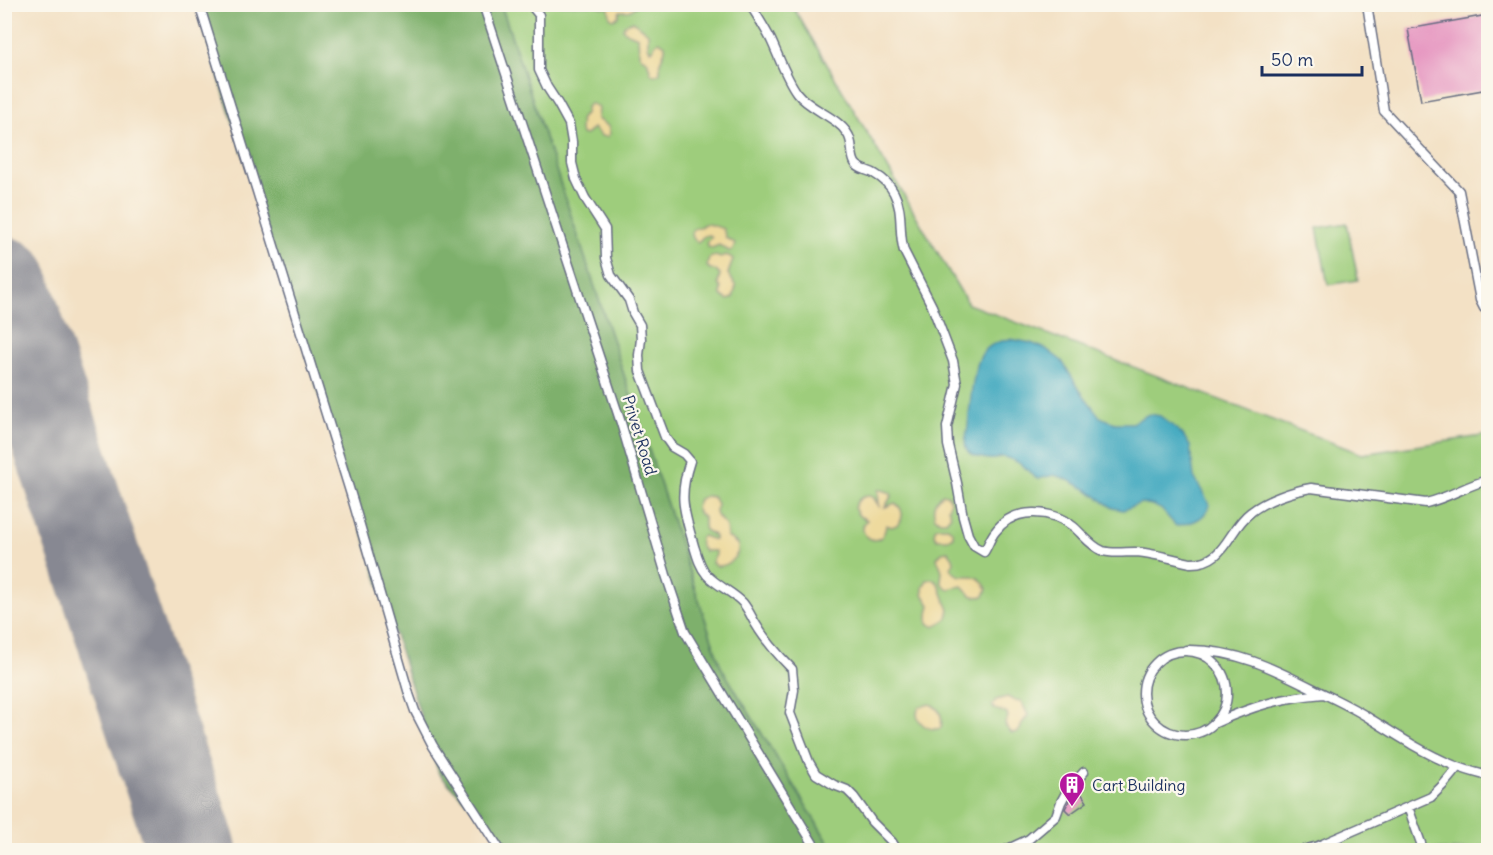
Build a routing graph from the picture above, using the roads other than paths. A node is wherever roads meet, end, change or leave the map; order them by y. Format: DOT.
graph roads {
  1 [pos="200,4"];
  2 [pos="483,4"];
  3 [pos="530,4"];
  4 [pos="750,4"];
  5 [pos="1366,4"];
  6 [pos="1488,310"];
  7 [pos="1488,480"];
  8 [pos="1186,651"];
  9 [pos="1324,694"];
  10 [pos="1214,723"];
  11 [pos="1458,767"];
  12 [pos="1084,772"];
  13 [pos="1488,776"];
  14 [pos="1408,807"];
  15 [pos="500,850"];
  16 [pos="818,850"];
  17 [pos="897,850"];
  18 [pos="1006,850"];
  19 [pos="1303,850"];
  20 [pos="1420,850"];
  1 -- 15 [label="lane"];
  2 -- 16 [label="lane, Privet Road"];
  3 -- 17 [label="lane"];
  4 -- 7 [label="lane"];
  5 -- 6 [label="lane"];
  8 -- 9 [label="lane"];
  8 -- 10 [label="lane"];
  8 -- 10 [label="lane"];
  9 -- 10 [label="lane"];
  9 -- 11 [label="lane"];
  11 -- 13 [label="lane"];
  11 -- 14 [label="lane"];
  12 -- 18 [label="lane"];
  14 -- 19 [label="lane"];
  14 -- 20 [label="lane"];
}
